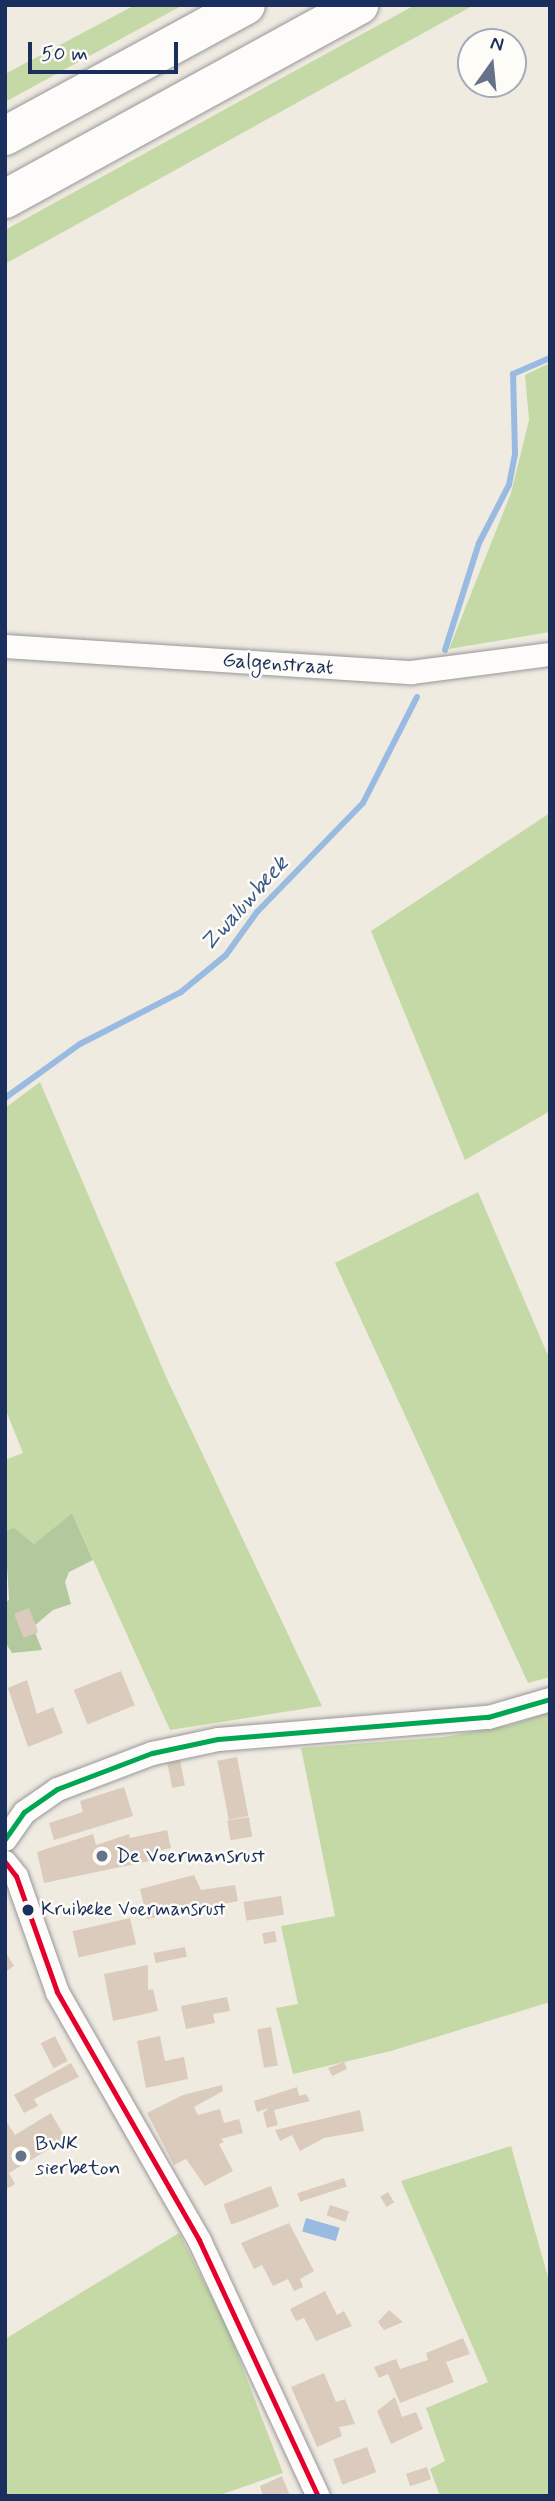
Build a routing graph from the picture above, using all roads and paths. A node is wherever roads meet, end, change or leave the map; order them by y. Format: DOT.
graph roads {
  1 [pos="246,5"];
  2 [pos="359,5"];
  3 [pos="5,136"];
  4 [pos="5,199"];
  5 [pos="5,646"];
  6 [pos="550,653"];
  7 [pos="550,1699"];
  8 [pos="5,1839"];
  9 [pos="5,1862"];
  10 [pos="318,2496"];
  1 -- 3 [label="highway"];
  2 -- 4 [label="highway"];
  5 -- 6 [label="street, Galgenstraat"];
  7 -- 8 [label="street"];
  9 -- 10 [label="street"];
}
